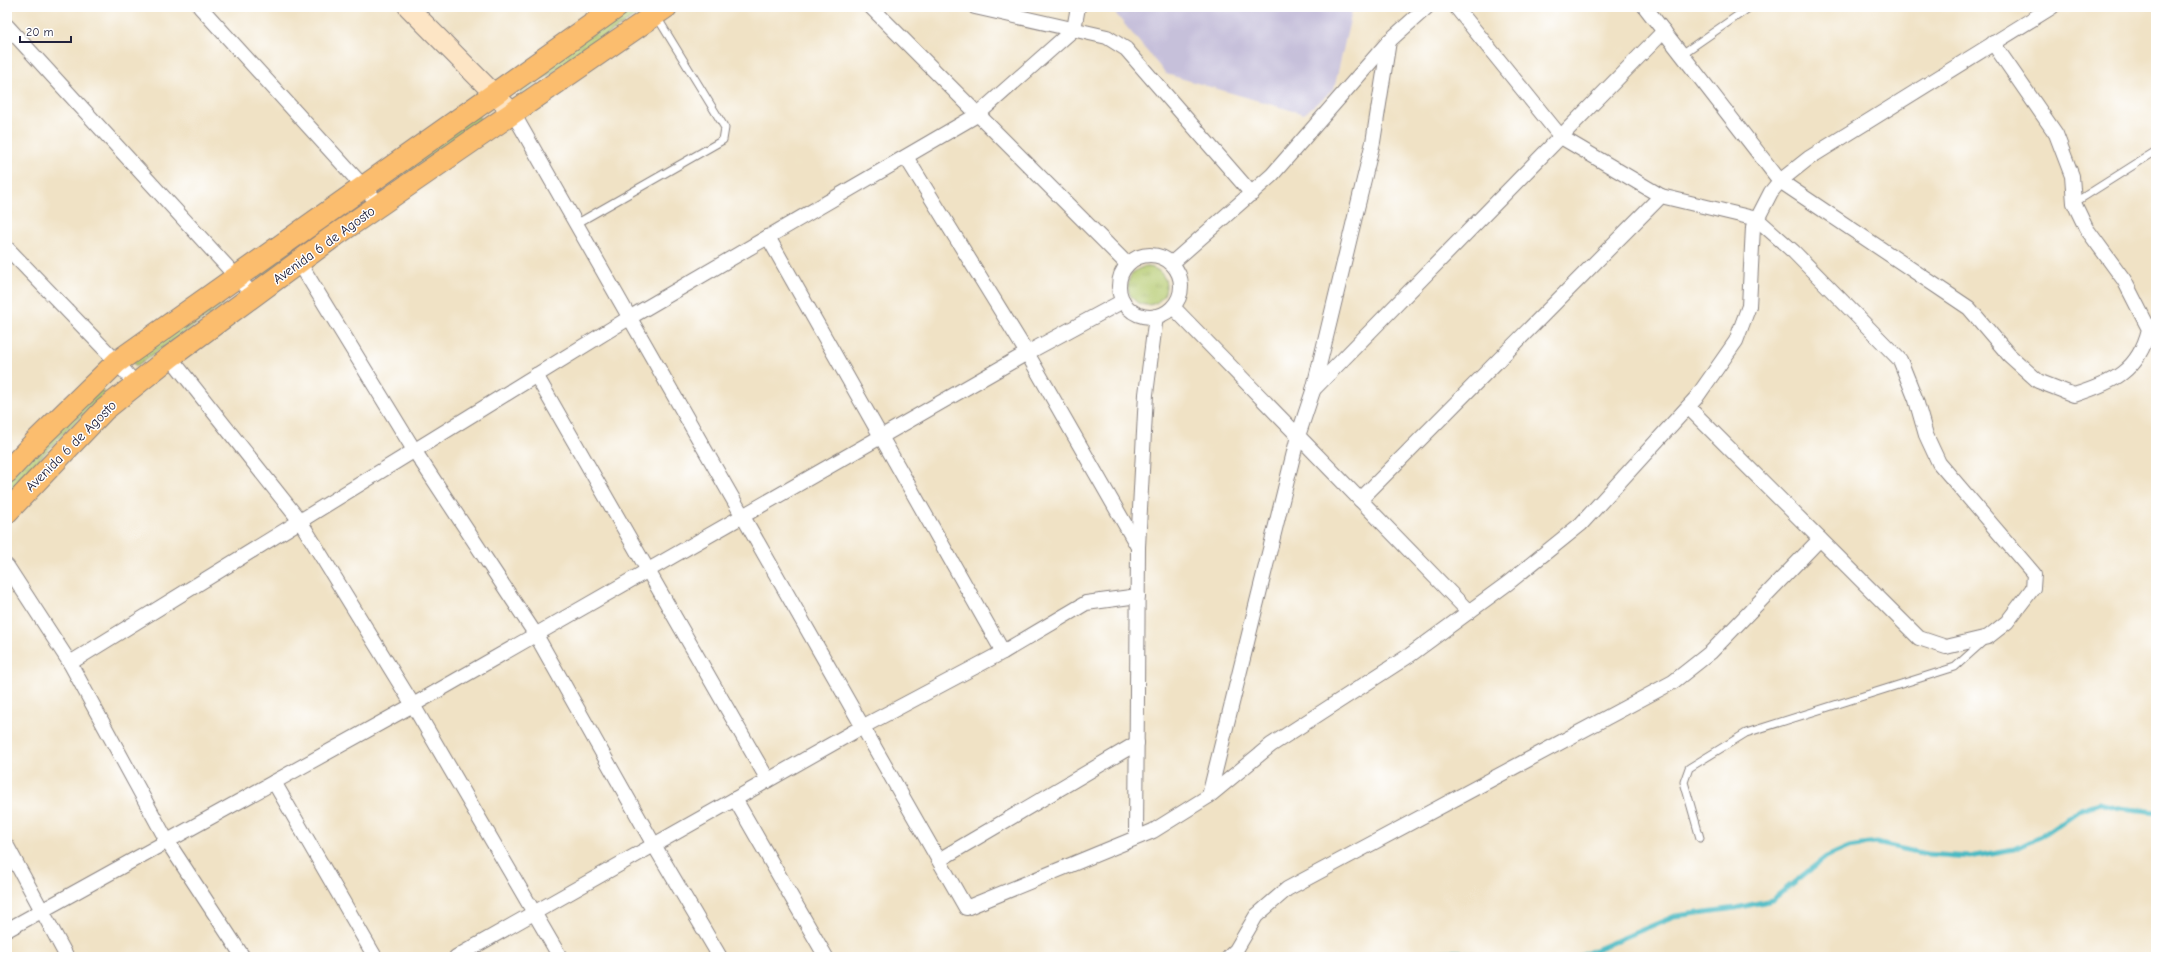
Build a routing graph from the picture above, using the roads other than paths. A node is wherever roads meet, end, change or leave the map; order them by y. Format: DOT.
graph roads {
  1 [pos="200,7"];
  2 [pos="617,7"];
  3 [pos="871,7"];
  4 [pos="975,7"];
  5 [pos="1078,7"];
  6 [pos="1427,7"];
  7 [pos="1456,7"];
  8 [pos="1645,7"];
  9 [pos="1750,7"];
  10 [pos="2052,7"];
  11 [pos="416,10"];
  12 [pos="661,11"];
  13 [pos="7,26"];
  14 [pos="1074,29"];
  15 [pos="1664,31"];
  16 [pos="1389,41"];
  17 [pos="1993,43"];
  18 [pos="1682,54"];
  19 [pos="494,94"];
  20 [pos="513,113"];
  21 [pos="977,115"];
  22 [pos="1561,137"];
  23 [pos="2156,151"];
  24 [pos="906,157"];
  25 [pos="1780,181"];
  26 [pos="363,187"];
  27 [pos="1252,194"];
  28 [pos="1661,196"];
  29 [pos="2074,203"];
  30 [pos="380,205"];
  31 [pos="1757,219"];
  32 [pos="576,224"];
  33 [pos="768,237"];
  34 [pos="7,248"];
  35 [pos="299,262"];
  36 [pos="1172,263"];
  37 [pos="1127,264"];
  38 [pos="236,277"];
  39 [pos="254,296"];
  40 [pos="1123,301"];
  41 [pos="1172,307"];
  42 [pos="1156,316"];
  43 [pos="629,318"];
  44 [pos="1027,353"];
  45 [pos="170,357"];
  46 [pos="117,362"];
  47 [pos="536,375"];
  48 [pos="136,385"];
  49 [pos="1312,391"];
  50 [pos="1688,407"];
  51 [pos="1298,436"];
  52 [pos="881,437"];
  53 [pos="414,450"];
  54 [pos="7,472"];
  55 [pos="1360,500"];
  56 [pos="7,512"];
  57 [pos="742,517"];
  58 [pos="300,521"];
  59 [pos="1820,539"];
  60 [pos="1138,547"];
  61 [pos="7,566"];
  62 [pos="650,570"];
  63 [pos="1138,596"];
  64 [pos="1470,612"];
  65 [pos="536,635"];
  66 [pos="1988,637"];
  67 [pos="1003,652"];
  68 [pos="70,663"];
  69 [pos="413,705"];
  70 [pos="862,727"];
  71 [pos="1137,743"];
  72 [pos="768,780"];
  73 [pos="274,782"];
  74 [pos="1208,796"];
  75 [pos="735,799"];
  76 [pos="1136,837"];
  77 [pos="1700,838"];
  78 [pos="167,841"];
  79 [pos="654,845"];
  80 [pos="7,846"];
  81 [pos="939,860"];
  82 [pos="42,910"];
  83 [pos="534,913"];
  84 [pos="7,930"];
  85 [pos="67,957"];
  86 [pos="243,957"];
  87 [pos="375,957"];
  88 [pos="456,957"];
  89 [pos="560,957"];
  90 [pos="720,957"];
  91 [pos="826,957"];
  92 [pos="1229,957"];
  1 -- 26 [label="street"];
  2 -- 19 [label="highway, Avenida 6 de Agosto"];
  3 -- 21 [label="street"];
  4 -- 14 [label="street"];
  5 -- 14 [label="street"];
  6 -- 16 [label="street"];
  7 -- 22 [label="street"];
  8 -- 15 [label="street"];
  9 -- 18 [label="lane"];
  10 -- 17 [label="street"];
  11 -- 19 [label="street"];
  12 -- 20 [label="highway, Avenida 6 de Agosto"];
  12 -- 32 [label="lane"];
  13 -- 38 [label="street"];
  14 -- 21 [label="street"];
  14 -- 27 [label="street"];
  15 -- 18 [label="street"];
  15 -- 22 [label="street"];
  16 -- 27 [label="street"];
  16 -- 49 [label="street"];
  17 -- 25 [label="street"];
  17 -- 29 [label="street"];
  18 -- 25 [label="street"];
  19 -- 20 [label="street"];
  19 -- 26 [label="highway, Avenida 6 de Agosto"];
  20 -- 30 [label="highway, Avenida 6 de Agosto"];
  20 -- 32 [label="street"];
  21 -- 24 [label="street"];
  21 -- 37 [label="street"];
  22 -- 28 [label="street"];
  22 -- 49 [label="street"];
  23 -- 29 [label="lane"];
  24 -- 33 [label="street"];
  24 -- 44 [label="street"];
  25 -- 29 [label="street"];
  25 -- 31 [label="street"];
  26 -- 30 [label="street"];
  26 -- 38 [label="highway, Avenida 6 de Agosto"];
  27 -- 36 [label="street"];
  28 -- 31 [label="street"];
  28 -- 55 [label="street"];
  30 -- 35 [label="highway, Avenida 6 de Agosto"];
  31 -- 50 [label="street"];
  31 -- 66 [label="street"];
  32 -- 43 [label="street"];
  33 -- 43 [label="street"];
  33 -- 52 [label="street"];
  34 -- 46 [label="street"];
  35 -- 39 [label="highway, Avenida 6 de Agosto"];
  35 -- 53 [label="street"];
  36 -- 37 [label="street"];
  36 -- 41 [label="street"];
  37 -- 40 [label="street"];
  38 -- 39 [label="street"];
  38 -- 46 [label="highway, Avenida 6 de Agosto"];
  39 -- 45 [label="highway, Avenida 6 de Agosto"];
  40 -- 42 [label="street"];
  40 -- 44 [label="street"];
  41 -- 42 [label="street"];
  41 -- 51 [label="street"];
  42 -- 60 [label="street"];
  43 -- 47 [label="street"];
  43 -- 57 [label="street"];
  44 -- 52 [label="street"];
  44 -- 60 [label="street"];
  45 -- 48 [label="highway, Avenida 6 de Agosto"];
  45 -- 58 [label="street"];
  46 -- 48 [label="street"];
  46 -- 54 [label="highway, Avenida 6 de Agosto"];
  47 -- 53 [label="street"];
  47 -- 62 [label="street"];
  48 -- 56 [label="highway, Avenida 6 de Agosto"];
  49 -- 51 [label="street"];
  50 -- 59 [label="street"];
  50 -- 64 [label="street"];
  51 -- 55 [label="street"];
  51 -- 74 [label="street"];
  52 -- 57 [label="street"];
  52 -- 67 [label="street"];
  53 -- 58 [label="street"];
  53 -- 65 [label="street"];
  55 -- 64 [label="street"];
  57 -- 62 [label="street"];
  57 -- 70 [label="street"];
  58 -- 68 [label="street"];
  58 -- 69 [label="street"];
  59 -- 66 [label="street"];
  59 -- 92 [label="street"];
  60 -- 63 [label="street"];
  61 -- 68 [label="street"];
  62 -- 65 [label="street"];
  62 -- 72 [label="street"];
  63 -- 67 [label="street"];
  63 -- 71 [label="street"];
  64 -- 74 [label="street"];
  65 -- 69 [label="street"];
  65 -- 79 [label="street"];
  66 -- 77 [label="lane"];
  67 -- 70 [label="street"];
  68 -- 78 [label="street"];
  69 -- 73 [label="street"];
  69 -- 83 [label="street"];
  70 -- 72 [label="street"];
  70 -- 81 [label="street"];
  71 -- 76 [label="street"];
  71 -- 81 [label="street"];
  72 -- 75 [label="street"];
  73 -- 78 [label="street"];
  73 -- 87 [label="street"];
  74 -- 76 [label="street"];
  75 -- 79 [label="street"];
  75 -- 91 [label="street"];
  76 -- 81 [label="street"];
  78 -- 82 [label="street"];
  78 -- 86 [label="street"];
  79 -- 83 [label="street"];
  79 -- 90 [label="street"];
  80 -- 82 [label="street"];
  82 -- 84 [label="street"];
  82 -- 85 [label="street"];
  83 -- 88 [label="street"];
  83 -- 89 [label="street"];
}
